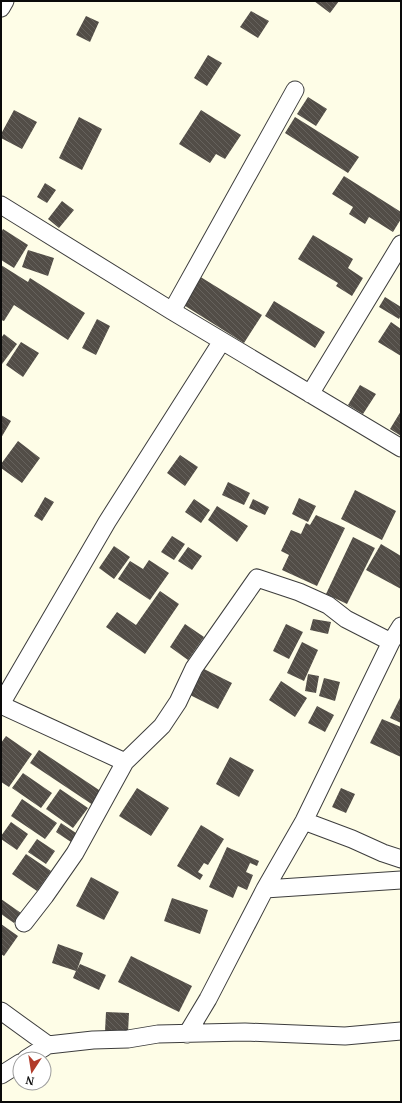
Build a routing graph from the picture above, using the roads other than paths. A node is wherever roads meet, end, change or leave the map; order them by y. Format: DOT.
graph roads {
  1 [pos="5,1"];
  2 [pos="1,8"];
  3 [pos="295,90"];
  4 [pos="1,205"];
  5 [pos="401,244"];
  6 [pos="172,311"];
  7 [pos="222,341"];
  8 [pos="310,394"];
  9 [pos="401,448"];
  10 [pos="401,626"];
  11 [pos="391,642"];
  12 [pos="1,704"];
  13 [pos="125,762"];
  14 [pos="304,822"];
  15 [pos="401,859"];
  16 [pos="401,880"];
  17 [pos="265,889"];
  18 [pos="24,923"];
  19 [pos="1,1012"];
  20 [pos="401,1031"];
  21 [pos="187,1034"];
  22 [pos="48,1045"];
  23 [pos="39,1051"];
  24 [pos="12,1068"];
  25 [pos="1,1075"];
  1 -- 2 [label="street"];
  3 -- 6 [label="street"];
  4 -- 6 [label="street"];
  5 -- 8 [label="street"];
  6 -- 7 [label="street"];
  7 -- 8 [label="street"];
  7 -- 12 [label="street"];
  8 -- 9 [label="street"];
  10 -- 11 [label="street"];
  11 -- 13 [label="street"];
  11 -- 14 [label="street"];
  12 -- 13 [label="street"];
  13 -- 18 [label="street"];
  14 -- 15 [label="street"];
  14 -- 17 [label="street"];
  16 -- 17 [label="street"];
  17 -- 21 [label="street"];
  19 -- 22 [label="street"];
  20 -- 21 [label="street"];
  21 -- 22 [label="street"];
  22 -- 23 [label="street"];
  24 -- 25 [label="street"];
}
